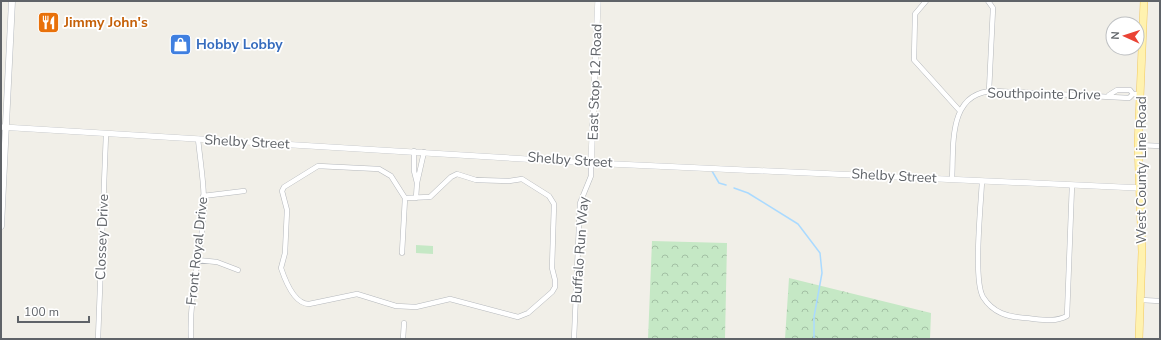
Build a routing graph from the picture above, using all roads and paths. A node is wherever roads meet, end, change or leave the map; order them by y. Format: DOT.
graph roads {
  1 [pos="12,1"];
  2 [pos="598,1"];
  3 [pos="926,1"];
  4 [pos="988,1"];
  5 [pos="1144,1"];
  6 [pos="989,91"];
  7 [pos="1137,94"];
  8 [pos="1109,95"];
  9 [pos="960,111"];
  10 [pos="3,127"];
  11 [pos="106,134"];
  12 [pos="198,139"];
  13 [pos="1138,145"];
  14 [pos="1160,146"];
  15 [pos="414,151"];
  16 [pos="424,152"];
  17 [pos="591,163"];
  18 [pos="952,179"];
  19 [pos="982,181"];
  20 [pos="417,183"];
  21 [pos="1072,185"];
  22 [pos="1140,188"];
  23 [pos="244,191"];
  24 [pos="204,196"];
  25 [pos="405,198"];
  26 [pos="416,198"];
  27 [pos="1,226"];
  28 [pos="402,253"];
  29 [pos="197,260"];
  30 [pos="238,270"];
  31 [pos="1140,300"];
  32 [pos="1160,301"];
  33 [pos="404,323"];
  34 [pos="98,339"];
  35 [pos="191,339"];
  36 [pos="403,339"];
  37 [pos="574,339"];
  38 [pos="1139,339"];
  1 -- 10 [label="main road"];
  2 -- 17 [label="street, East Stop 12 Road"];
  3 -- 9 [label="street"];
  4 -- 6 [label="street"];
  5 -- 7 [label="main road, West County Line Road"];
  6 -- 8 [label="street, Southpointe Drive"];
  6 -- 9 [label="street, Southpointe Drive"];
  7 -- 8 [label="street, Southpointe Drive"];
  7 -- 8 [label="street, Southpointe Drive"];
  7 -- 13 [label="main road, West County Line Road"];
  9 -- 18 [label="street, Southpointe Drive"];
  10 -- 11 [label="street, Shelby Street"];
  10 -- 27 [label="main road"];
  11 -- 12 [label="street, Shelby Street"];
  11 -- 34 [label="street, Clossey Drive"];
  12 -- 15 [label="street, Shelby Street"];
  12 -- 24 [label="street, Front Royal Drive"];
  13 -- 14 [label="street"];
  13 -- 22 [label="main road, West County Line Road"];
  15 -- 16 [label="street, Shelby Street"];
  15 -- 20 [label="street"];
  16 -- 17 [label="street, Shelby Street"];
  16 -- 20 [label="street"];
  17 -- 18 [label="street, Shelby Street"];
  17 -- 37 [label="street, Buffalo Run Way"];
  18 -- 19 [label="street, Shelby Street"];
  19 -- 21 [label="street, Shelby Street"];
  19 -- 21 [label="street"];
  20 -- 26 [label="street"];
  21 -- 22 [label="street, Shelby Street"];
  22 -- 31 [label="main road, West County Line Road"];
  23 -- 24 [label="street"];
  24 -- 29 [label="street, Front Royal Drive"];
  25 -- 26 [label="street"];
  25 -- 26 [label="street"];
  25 -- 28 [label="street"];
  29 -- 30 [label="street"];
  29 -- 35 [label="street, Front Royal Drive"];
  31 -- 32 [label="street"];
  31 -- 38 [label="main road, West County Line Road"];
  33 -- 36 [label="street"];
}
